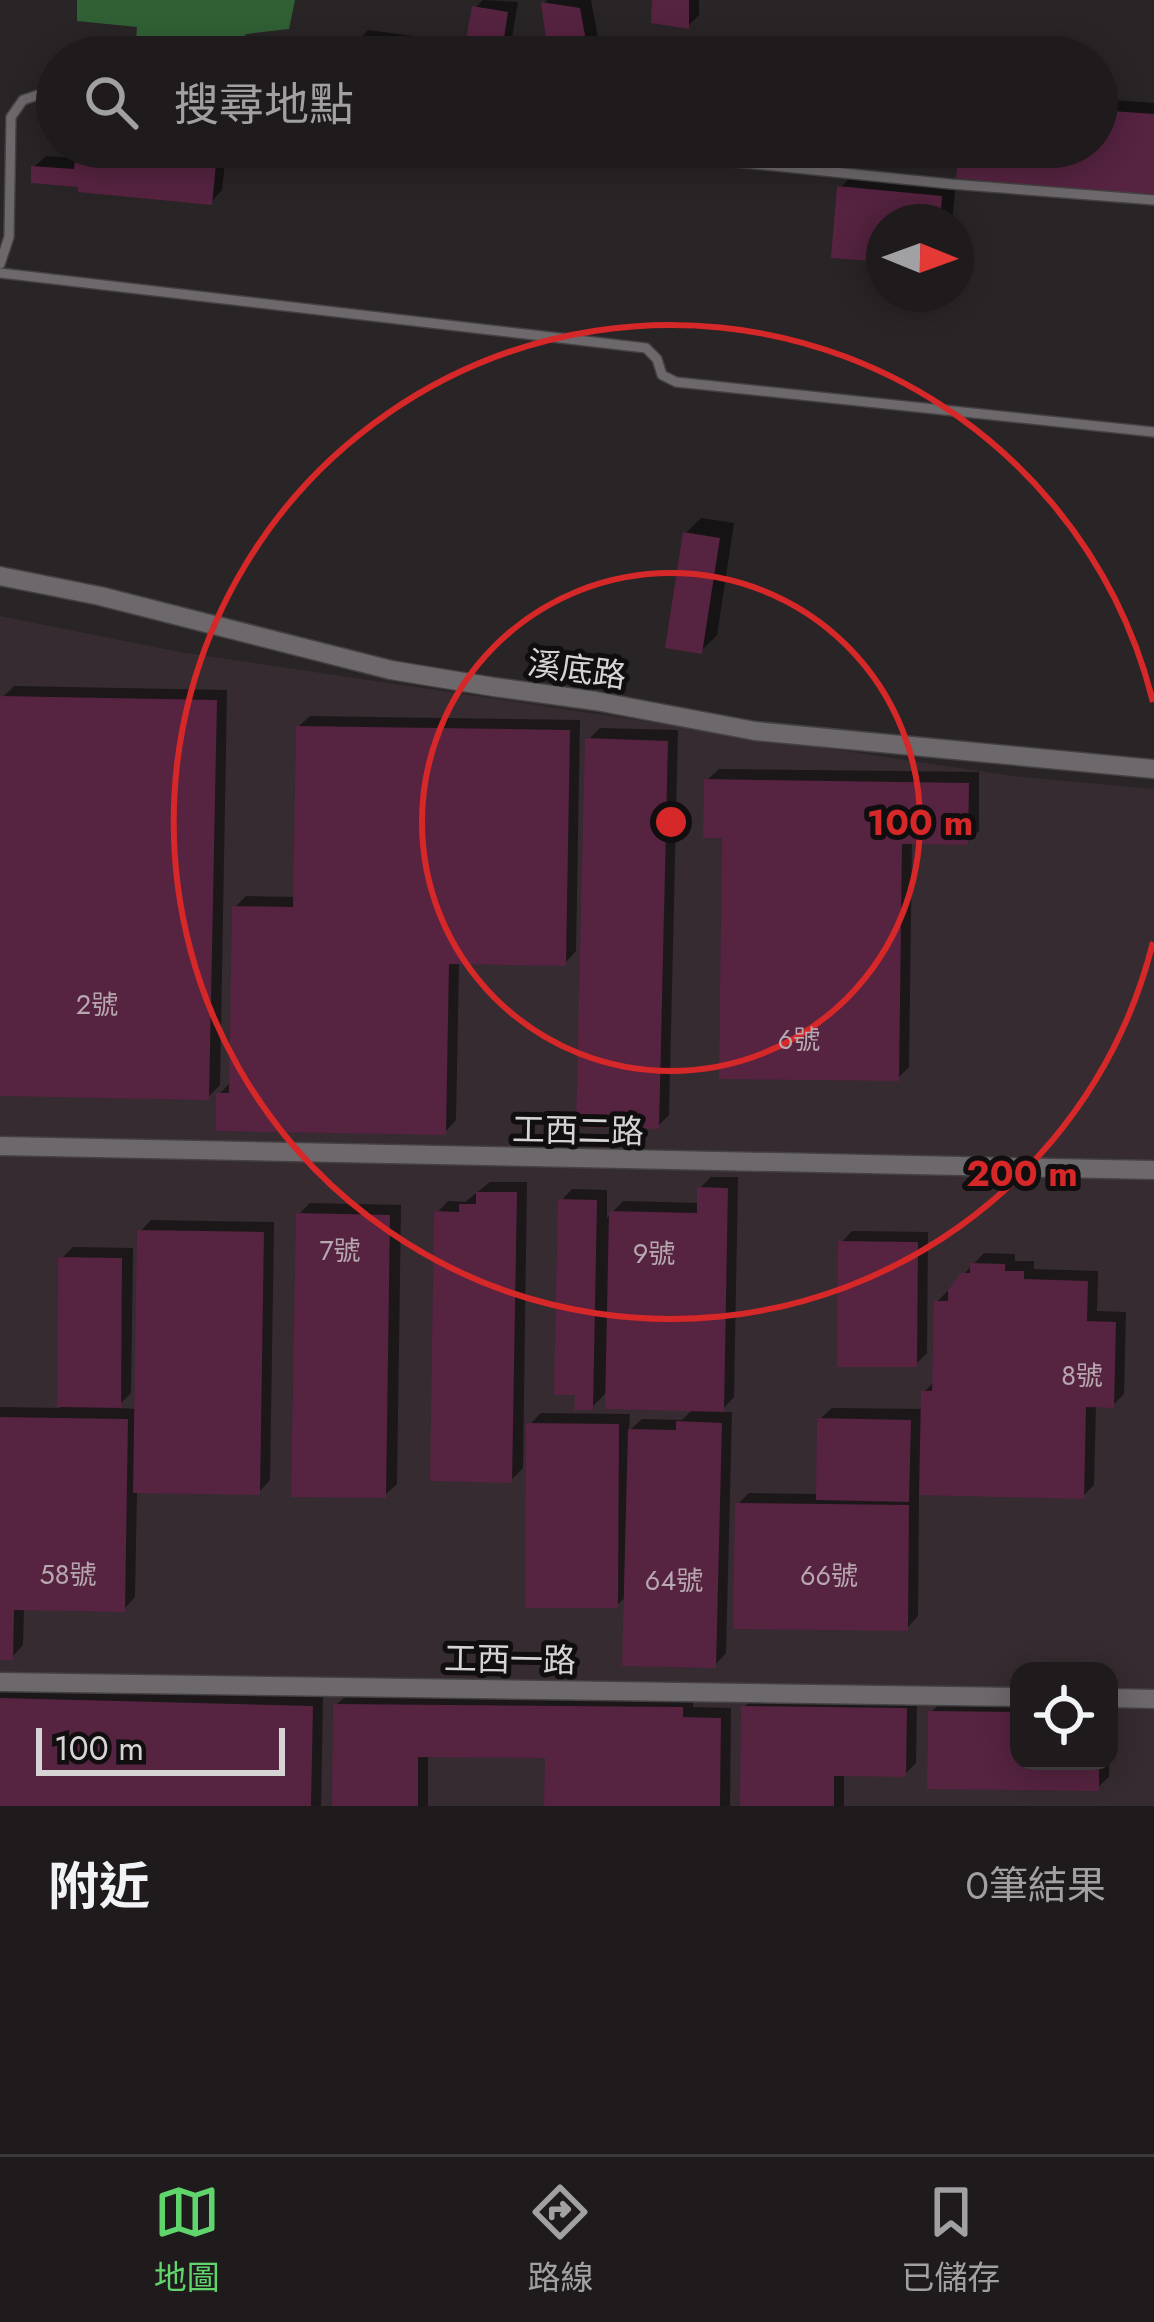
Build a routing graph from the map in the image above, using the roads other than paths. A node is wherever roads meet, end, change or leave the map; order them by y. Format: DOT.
graph roads {
  1 [pos="36,96"];
  2 [pos="794,168"];
  3 [pos="1154,200"];
  4 [pos="0,268"];
  5 [pos="1154,432"];
  6 [pos="0,576"];
  7 [pos="1154,769"];
  8 [pos="0,1146"];
  9 [pos="1154,1171"];
  10 [pos="0,1682"];
  11 [pos="1010,1696"];
  12 [pos="1118,1698"];
  13 [pos="1154,1699"];
  1 -- 4 [label="lane"];
  2 -- 3 [label="lane"];
  4 -- 5 [label="lane"];
  6 -- 7 [label="street, 溪底路"];
  8 -- 9 [label="street, 工西二路"];
  10 -- 11 [label="street, 工西一路"];
  12 -- 13 [label="street"];
}
